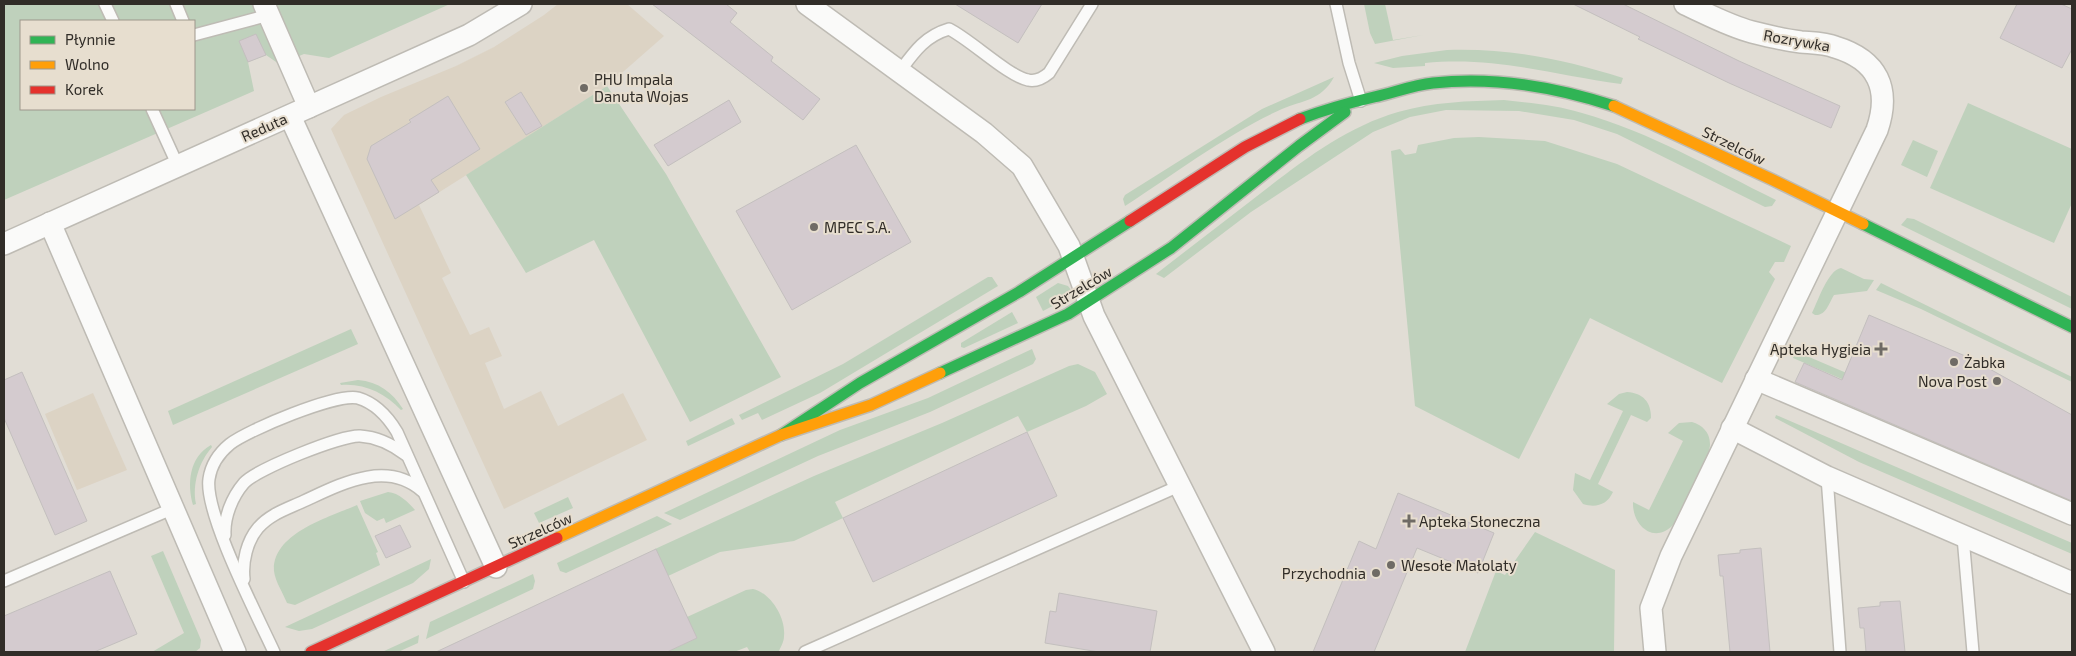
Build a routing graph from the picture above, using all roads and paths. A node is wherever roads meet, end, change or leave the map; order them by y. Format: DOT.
graph roads {
  1 [pos="105,4"];
  2 [pos="176,4"];
  3 [pos="521,4"];
  4 [pos="807,4"];
  5 [pos="1092,4"];
  6 [pos="1336,4"];
  7 [pos="1685,4"];
  8 [pos="267,9"];
  9 [pos="113,20"];
  10 [pos="183,20"];
  11 [pos="195,35"];
  12 [pos="900,71"];
  13 [pos="1361,101"];
  14 [pos="152,110"];
  15 [pos="300,112"];
  16 [pos="178,166"];
  17 [pos="1836,211"];
  18 [pos="50,223"];
  19 [pos="4,244"];
  20 [pos="1073,257"];
  21 [pos="1089,301"];
  22 [pos="2072,326"];
  23 [pos="1756,379"];
  24 [pos="1732,428"];
  25 [pos="781,435"];
  26 [pos="407,456"];
  27 [pos="1827,477"];
  28 [pos="1179,486"];
  29 [pos="423,492"];
  30 [pos="174,508"];
  31 [pos="2072,514"];
  32 [pos="1963,537"];
  33 [pos="226,544"];
  34 [pos="496,567"];
  35 [pos="4,581"];
  36 [pos="464,582"];
  37 [pos="2072,583"];
  38 [pos="245,588"];
  39 [pos="235,652"];
  40 [pos="274,652"];
  41 [pos="311,652"];
  42 [pos="806,652"];
  43 [pos="1264,652"];
  44 [pos="1655,652"];
  45 [pos="1840,652"];
  46 [pos="1973,652"];
  1 -- 9 [label="lane"];
  2 -- 10 [label="lane"];
  3 -- 15 [label="street, Reduta"];
  4 -- 12 [label="street"];
  5 -- 12 [label="lane"];
  6 -- 13 [label="lane"];
  7 -- 17 [label="street, Rozrywka"];
  8 -- 11 [label="lane"];
  8 -- 15 [label="street"];
  12 -- 20 [label="street"];
  13 -- 17 [label="street, Strzelców"];
  13 -- 20 [label="street, Strzelców"];
  13 -- 21 [label="street, Strzelców"];
  14 -- 16 [label="lane"];
  15 -- 16 [label="street, Reduta"];
  15 -- 34 [label="street"];
  16 -- 18 [label="street, Reduta"];
  17 -- 22 [label="street, Strzelców"];
  17 -- 23 [label="street, Rozrywka"];
  18 -- 19 [label="street, Reduta"];
  18 -- 30 [label="street"];
  20 -- 21 [label="street"];
  20 -- 25 [label="street, Strzelców"];
  21 -- 25 [label="street, Strzelców"];
  21 -- 28 [label="street"];
  23 -- 24 [label="street, Rozrywka"];
  23 -- 31 [label="street"];
  24 -- 27 [label="street"];
  24 -- 44 [label="street, Rozrywka"];
  25 -- 34 [label="street, Strzelców"];
  26 -- 29 [label="lane"];
  26 -- 33 [label="lane"];
  26 -- 33 [label="lane"];
  27 -- 32 [label="street"];
  27 -- 45 [label="lane"];
  28 -- 42 [label="lane"];
  28 -- 43 [label="street"];
  29 -- 36 [label="lane"];
  29 -- 38 [label="lane"];
  30 -- 35 [label="lane"];
  30 -- 39 [label="street"];
  32 -- 37 [label="street"];
  32 -- 46 [label="lane"];
  33 -- 38 [label="lane"];
  34 -- 36 [label="street, Strzelców"];
  36 -- 41 [label="street, Strzelców"];
  38 -- 40 [label="lane"];
}
